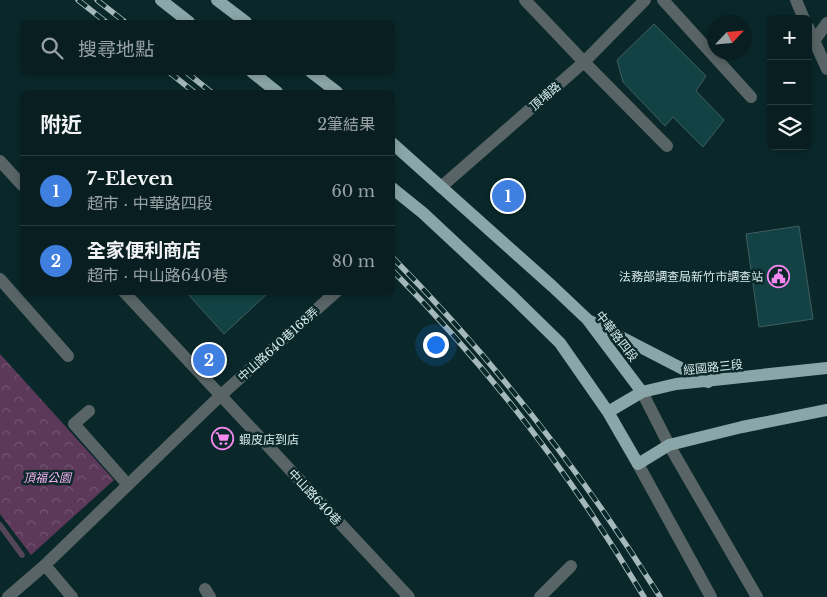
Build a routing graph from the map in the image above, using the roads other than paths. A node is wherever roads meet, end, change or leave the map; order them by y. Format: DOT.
graph roads {
  1 [pos="161,0"];
  2 [pos="216,0"];
  3 [pos="525,0"];
  4 [pos="645,0"];
  5 [pos="663,0"];
  6 [pos="796,0"];
  7 [pos="802,15"];
  8 [pos="186,20"];
  9 [pos="243,20"];
  10 [pos="827,23"];
  11 [pos="812,36"];
  12 [pos="814,40"];
  13 [pos="584,62"];
  14 [pos="827,69"];
  15 [pos="256,75"];
  16 [pos="315,75"];
  17 [pos="274,90"];
  18 [pos="334,90"];
  19 [pos="751,97"];
  20 [pos="395,146"];
  21 [pos="667,146"];
  22 [pos="0,161"];
  23 [pos="20,183"];
  24 [pos="441,187"];
  25 [pos="395,190"];
  26 [pos="0,279"];
  27 [pos="127,295"];
  28 [pos="333,295"];
  29 [pos="587,319"];
  30 [pos="68,356"];
  31 [pos="827,368"];
  32 [pos="708,382"];
  33 [pos="642,392"];
  34 [pos="220,396"];
  35 [pos="827,410"];
  36 [pos="89,411"];
  37 [pos="608,412"];
  38 [pos="669,445"];
  39 [pos="638,464"];
  40 [pos="128,485"];
  41 [pos="45,565"];
  42 [pos="571,566"];
  43 [pos="8,597"];
  44 [pos="72,597"];
  45 [pos="409,597"];
  46 [pos="540,597"];
  47 [pos="711,597"];
  48 [pos="758,597"];
  1 -- 8 [label="main road"];
  2 -- 9 [label="main road"];
  3 -- 13 [label="street"];
  4 -- 13 [label="street, 頂埔路"];
  5 -- 19 [label="street"];
  6 -- 7 [label="street"];
  10 -- 12 [label="street"];
  11 -- 12 [label="street"];
  12 -- 14 [label="street"];
  13 -- 21 [label="street"];
  13 -- 24 [label="street, 頂埔路"];
  15 -- 17 [label="main road"];
  16 -- 18 [label="main road"];
  20 -- 24 [label="main road, 中華路四段"];
  22 -- 23 [label="street"];
  24 -- 29 [label="main road, 中華路四段"];
  25 -- 37 [label="main road"];
  26 -- 30 [label="street"];
  27 -- 34 [label="street, 中山路640巷"];
  28 -- 34 [label="street, 中山路640巷168弄"];
  29 -- 32 [label="main road"];
  29 -- 33 [label="main road, 中華路四段"];
  31 -- 32 [label="main road, 經國路三段"];
  32 -- 33 [label="main road, 經國路三段"];
  33 -- 37 [label="main road, 經國路三段"];
  33 -- 38 [label="street, 中華路四段"];
  34 -- 40 [label="street"];
  34 -- 45 [label="street, 中山路640巷"];
  35 -- 38 [label="main road"];
  36 -- 40 [label="street"];
  37 -- 39 [label="main road"];
  38 -- 39 [label="main road"];
  38 -- 48 [label="street, 中華路四段"];
  39 -- 47 [label="street"];
  40 -- 41 [label="street"];
  41 -- 43 [label="street"];
  41 -- 44 [label="street"];
  42 -- 46 [label="street"];
}
